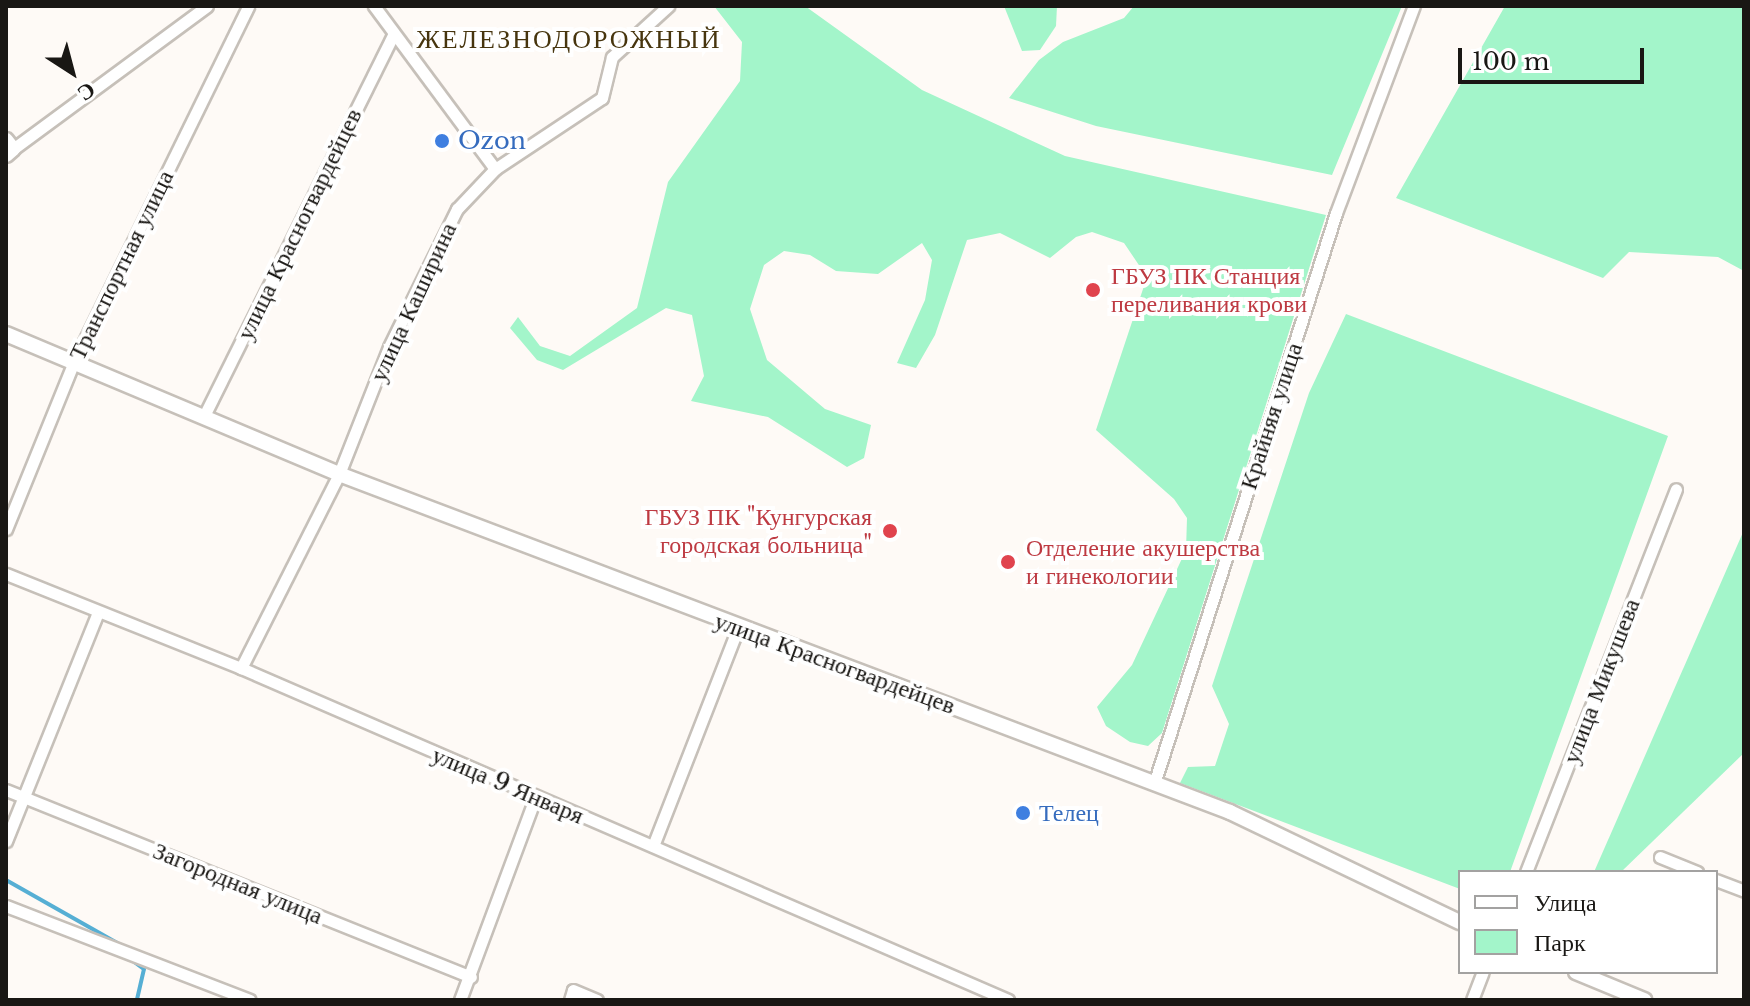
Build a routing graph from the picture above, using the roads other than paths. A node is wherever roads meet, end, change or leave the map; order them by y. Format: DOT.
graph roads {
  1 [pos="207,6"];
  2 [pos="248,6"];
  3 [pos="374,6"];
  4 [pos="668,6"];
  5 [pos="1414,6"];
  6 [pos="394,34"];
  7 [pos="8,148"];
  8 [pos="495,169"];
  9 [pos="6,334"];
  10 [pos="73,364"];
  11 [pos="205,414"];
  12 [pos="339,474"];
  13 [pos="1676,489"];
  14 [pos="6,529"];
  15 [pos="6,574"];
  16 [pos="98,612"];
  17 [pos="738,628"];
  18 [pos="241,668"];
  19 [pos="1154,784"];
  20 [pos="6,790"];
  21 [pos="25,797"];
  22 [pos="535,798"];
  23 [pos="6,841"];
  24 [pos="653,846"];
  25 [pos="1660,857"];
  26 [pos="1527,870"];
  27 [pos="1692,870"];
  28 [pos="1718,881"];
  29 [pos="1744,891"];
  30 [pos="6,906"];
  31 [pos="1458,921"];
  32 [pos="1482,974"];
  33 [pos="1581,974"];
  34 [pos="471,977"];
  35 [pos="572,995"];
  36 [pos="249,1000"];
  37 [pos="460,1000"];
  38 [pos="597,1000"];
  39 [pos="1005,1000"];
  40 [pos="1472,1000"];
  41 [pos="1644,1000"];
  1 -- 7 [label="street"];
  2 -- 10 [label="street, Транспортная улица"];
  3 -- 6 [label="street"];
  4 -- 8 [label="street, улица Каширина"];
  5 -- 19 [label="street, Крайняя улица"];
  6 -- 8 [label="street"];
  6 -- 11 [label="street, улица Красногвардейцев"];
  8 -- 12 [label="street, улица Каширина"];
  9 -- 10 [label="street, улица Красногвардейцев"];
  10 -- 11 [label="street, улица Красногвардейцев"];
  10 -- 14 [label="street, Транспортная улица"];
  11 -- 12 [label="street, улица Красногвардейцев"];
  12 -- 17 [label="street, улица Красногвардейцев"];
  12 -- 18 [label="street, улица Каширина"];
  13 -- 26 [label="street, улица Микушева"];
  15 -- 16 [label="street, улица 9 Января"];
  16 -- 18 [label="street, улица 9 Января"];
  16 -- 21 [label="street"];
  17 -- 19 [label="street, улица Красногвардейцев"];
  17 -- 24 [label="street"];
  18 -- 22 [label="street, улица 9 Января"];
  19 -- 31 [label="street, улица Красногвардейцев"];
  20 -- 21 [label="street, Загородная улица"];
  21 -- 23 [label="street"];
  21 -- 34 [label="street, Загородная улица"];
  22 -- 24 [label="street, улица 9 Января"];
  22 -- 34 [label="street"];
  24 -- 39 [label="street, улица 9 Января"];
  25 -- 27 [label="street"];
  28 -- 29 [label="street"];
  30 -- 36 [label="street"];
  32 -- 40 [label="street"];
  33 -- 41 [label="street"];
  34 -- 37 [label="street"];
  35 -- 38 [label="street"];
}
